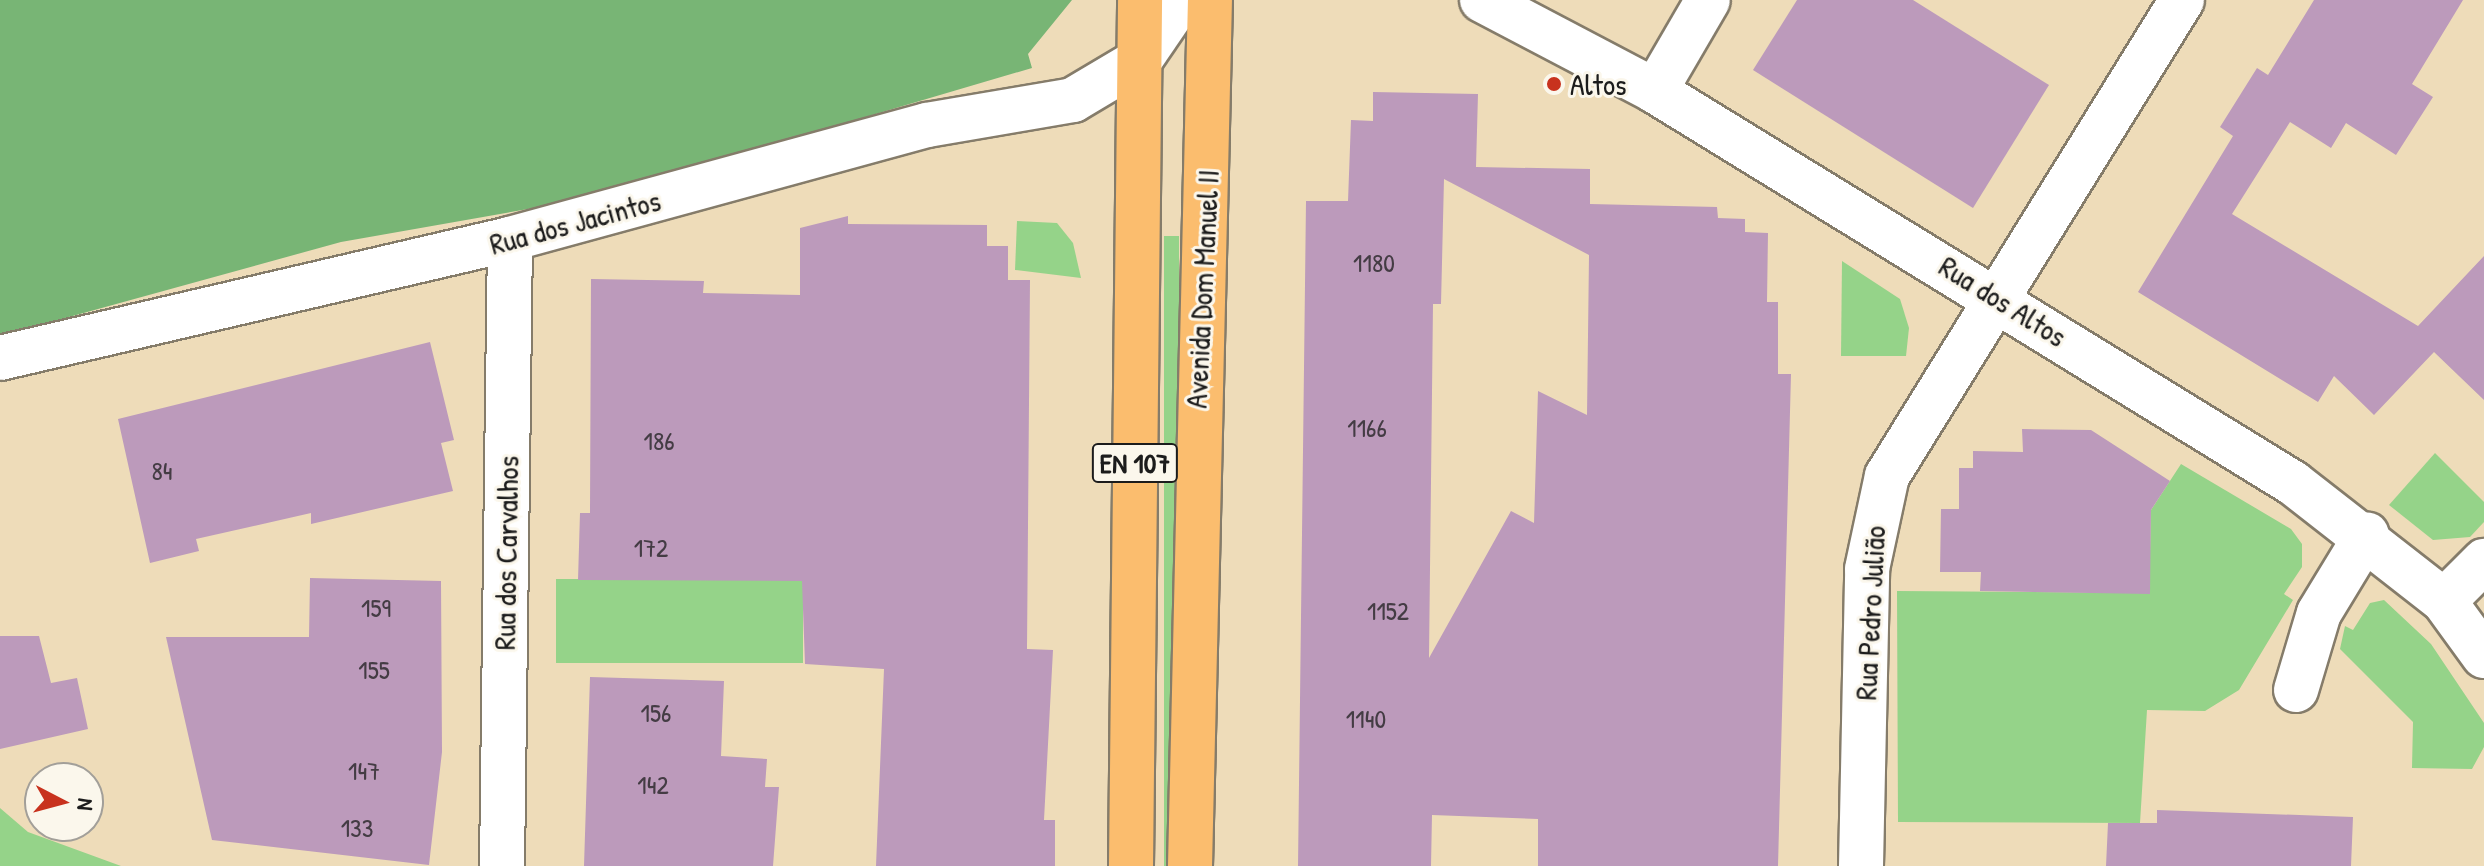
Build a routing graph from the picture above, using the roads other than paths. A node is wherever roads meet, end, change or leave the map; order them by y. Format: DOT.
graph roads {
  1 [pos="1140,0"];
  2 [pos="1181,0"];
  3 [pos="1210,0"];
  4 [pos="1482,0"];
  5 [pos="1708,0"];
  6 [pos="2182,0"];
  7 [pos="1140,60"];
  8 [pos="1655,91"];
  9 [pos="510,239"];
  10 [pos="1996,296"];
  11 [pos="0,358"];
  12 [pos="2367,534"];
  13 [pos="2484,561"];
  14 [pos="2444,601"];
  15 [pos="2484,656"];
  16 [pos="2296,690"];
  17 [pos="502,866"];
  18 [pos="1131,866"];
  19 [pos="1190,866"];
  20 [pos="1861,866"];
  1 -- 7 [label="main road, Avenida Dom Manuel II / EN 107"];
  2 -- 7 [label="street"];
  3 -- 19 [label="main road, Avenida Dom Manuel II"];
  4 -- 8 [label="street, Rua dos Altos"];
  5 -- 8 [label="street"];
  6 -- 10 [label="street, Rua Pedro Julião"];
  7 -- 9 [label="street, Rua dos Jacintos"];
  7 -- 18 [label="main road, Avenida Dom Manuel II / EN 107"];
  8 -- 10 [label="street, Rua dos Altos"];
  9 -- 11 [label="street, Rua dos Jacintos"];
  9 -- 17 [label="street, Rua dos Carvalhos"];
  10 -- 12 [label="street, Rua dos Altos"];
  10 -- 20 [label="street, Rua Pedro Julião"];
  12 -- 14 [label="street, Rua dos Altos"];
  12 -- 16 [label="street"];
  13 -- 14 [label="street"];
  14 -- 15 [label="street, Rua dos Altos"];
}
